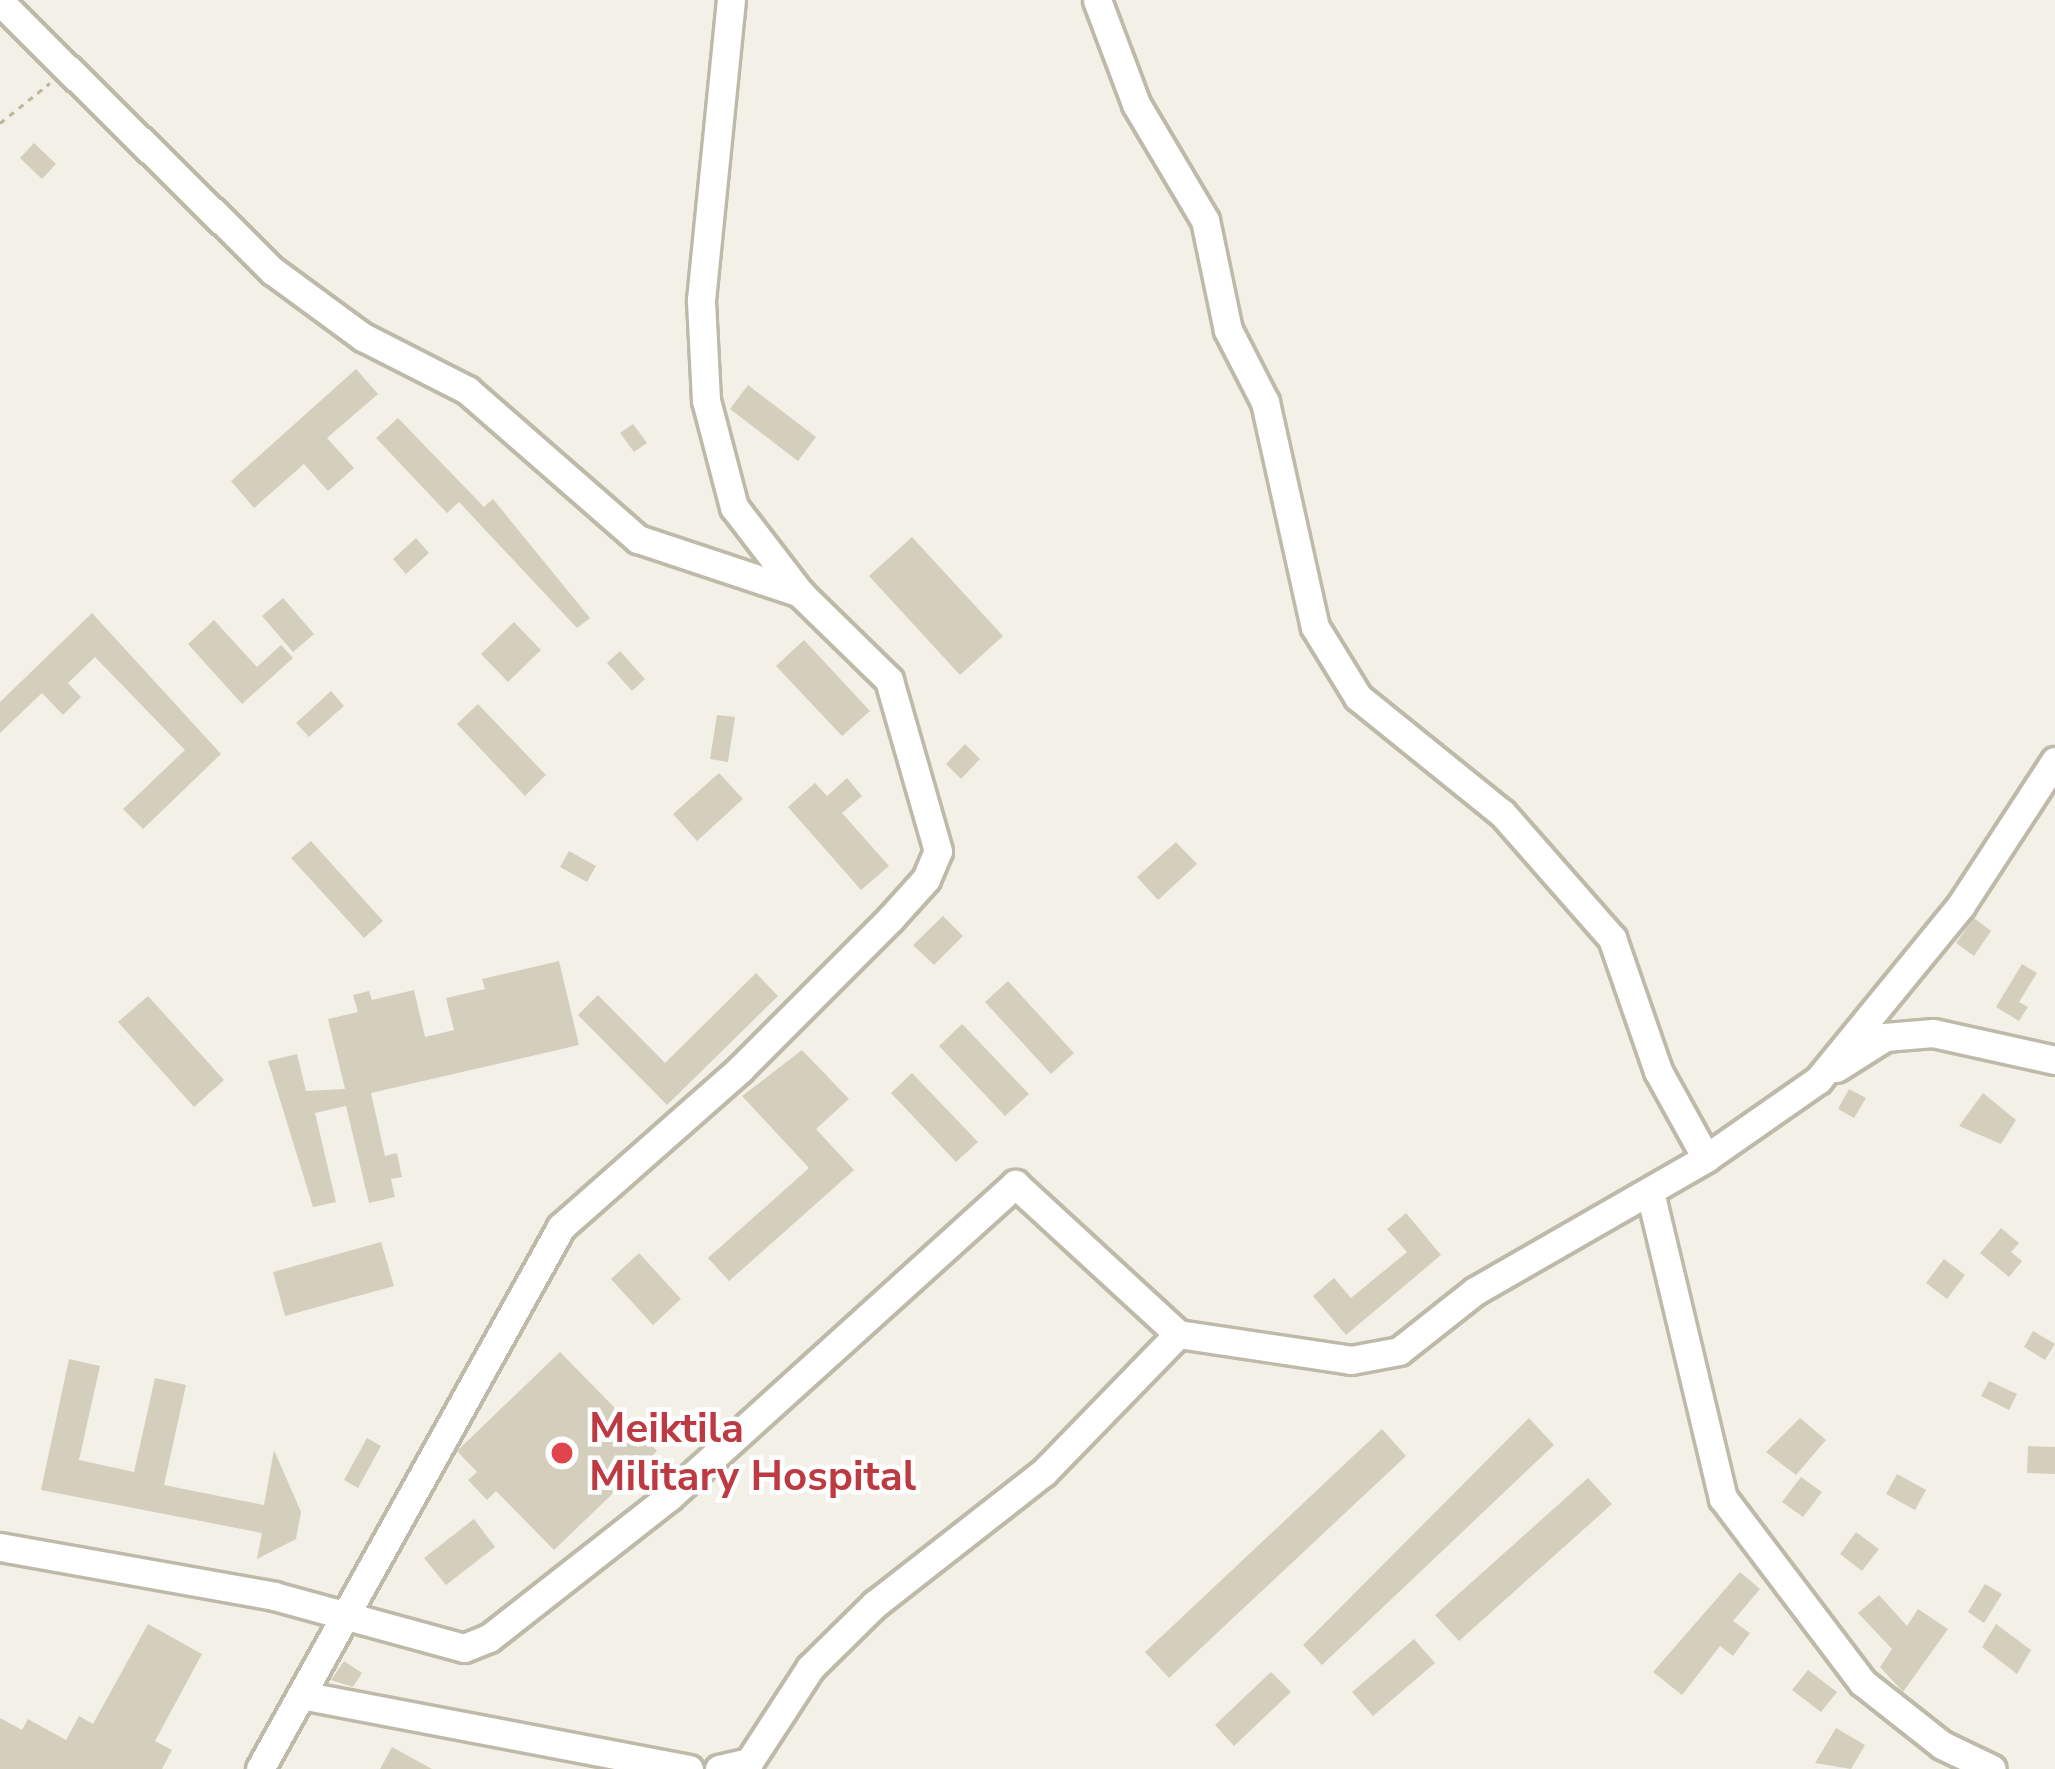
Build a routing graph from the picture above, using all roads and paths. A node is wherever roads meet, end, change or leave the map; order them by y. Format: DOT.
graph roads {
  1 [pos="730,0"];
  2 [pos="1096,0"];
  3 [pos="0,2"];
  4 [pos="63,72"];
  5 [pos="0,123"];
  6 [pos="800,593"];
  7 [pos="2055,761"];
  8 [pos="2055,1060"];
  9 [pos="1818,1080"];
  10 [pos="1706,1158"];
  11 [pos="1650,1192"];
  12 [pos="1178,1334"];
  13 [pos="0,1546"];
  14 [pos="345,1618"];
  15 [pos="301,1695"];
  16 [pos="260,1769"];
  17 [pos="689,1769"];
  18 [pos="719,1769"];
  19 [pos="1992,1769"];
  1 -- 6 [label="street"];
  2 -- 10 [label="street"];
  3 -- 4 [label="street"];
  4 -- 5 [label="path"];
  4 -- 6 [label="street"];
  6 -- 14 [label="street"];
  7 -- 9 [label="street"];
  8 -- 9 [label="street"];
  9 -- 10 [label="street"];
  10 -- 11 [label="street"];
  11 -- 12 [label="street"];
  11 -- 19 [label="street"];
  12 -- 14 [label="street"];
  12 -- 18 [label="street"];
  13 -- 14 [label="street"];
  14 -- 15 [label="street"];
  15 -- 16 [label="street"];
  15 -- 17 [label="street"];
}
